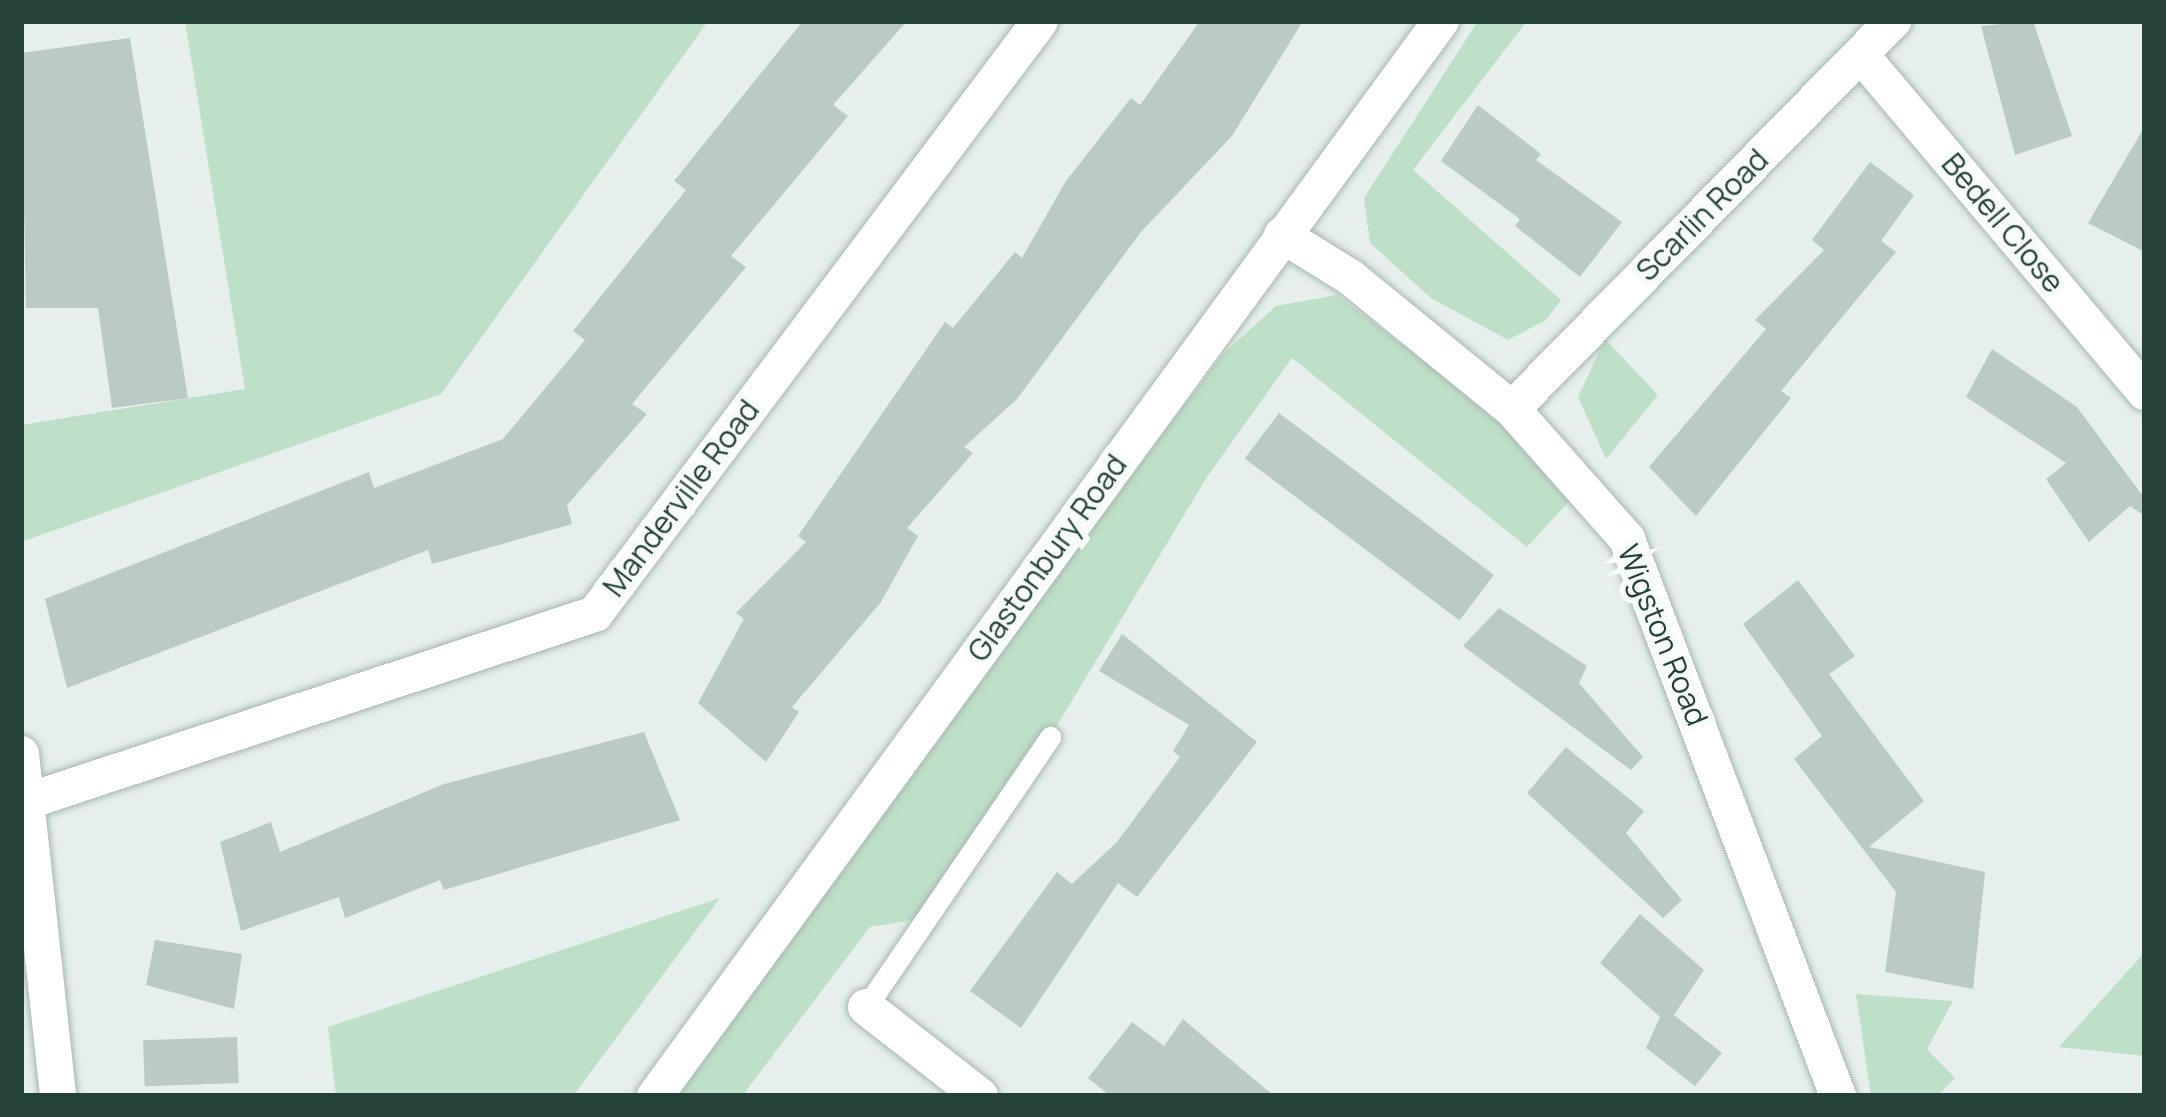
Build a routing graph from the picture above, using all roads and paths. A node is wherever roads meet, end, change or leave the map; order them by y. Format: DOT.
graph roads {
  1 [pos="1040,21"];
  2 [pos="1441,21"];
  3 [pos="1893,21"];
  4 [pos="1861,55"];
  5 [pos="1282,235"];
  6 [pos="2145,392"];
  7 [pos="1512,409"];
  8 [pos="1051,737"];
  9 [pos="21,754"];
  10 [pos="28,801"];
  11 [pos="866,1006"];
  12 [pos="58,1096"];
  13 [pos="656,1096"];
  14 [pos="980,1096"];
  15 [pos="1838,1096"];
  1 -- 10 [label="street, Manderville Road"];
  2 -- 5 [label="street, Glastonbury Road"];
  3 -- 4 [label="street, Scarlin Road"];
  4 -- 6 [label="street, Bedell Close"];
  4 -- 7 [label="street, Scarlin Road"];
  5 -- 7 [label="street, Wigston Road"];
  5 -- 13 [label="street, Glastonbury Road"];
  7 -- 15 [label="street, Wigston Road"];
  8 -- 11 [label="lane"];
  9 -- 10 [label="street"];
  10 -- 12 [label="street"];
  11 -- 14 [label="street"];
}
